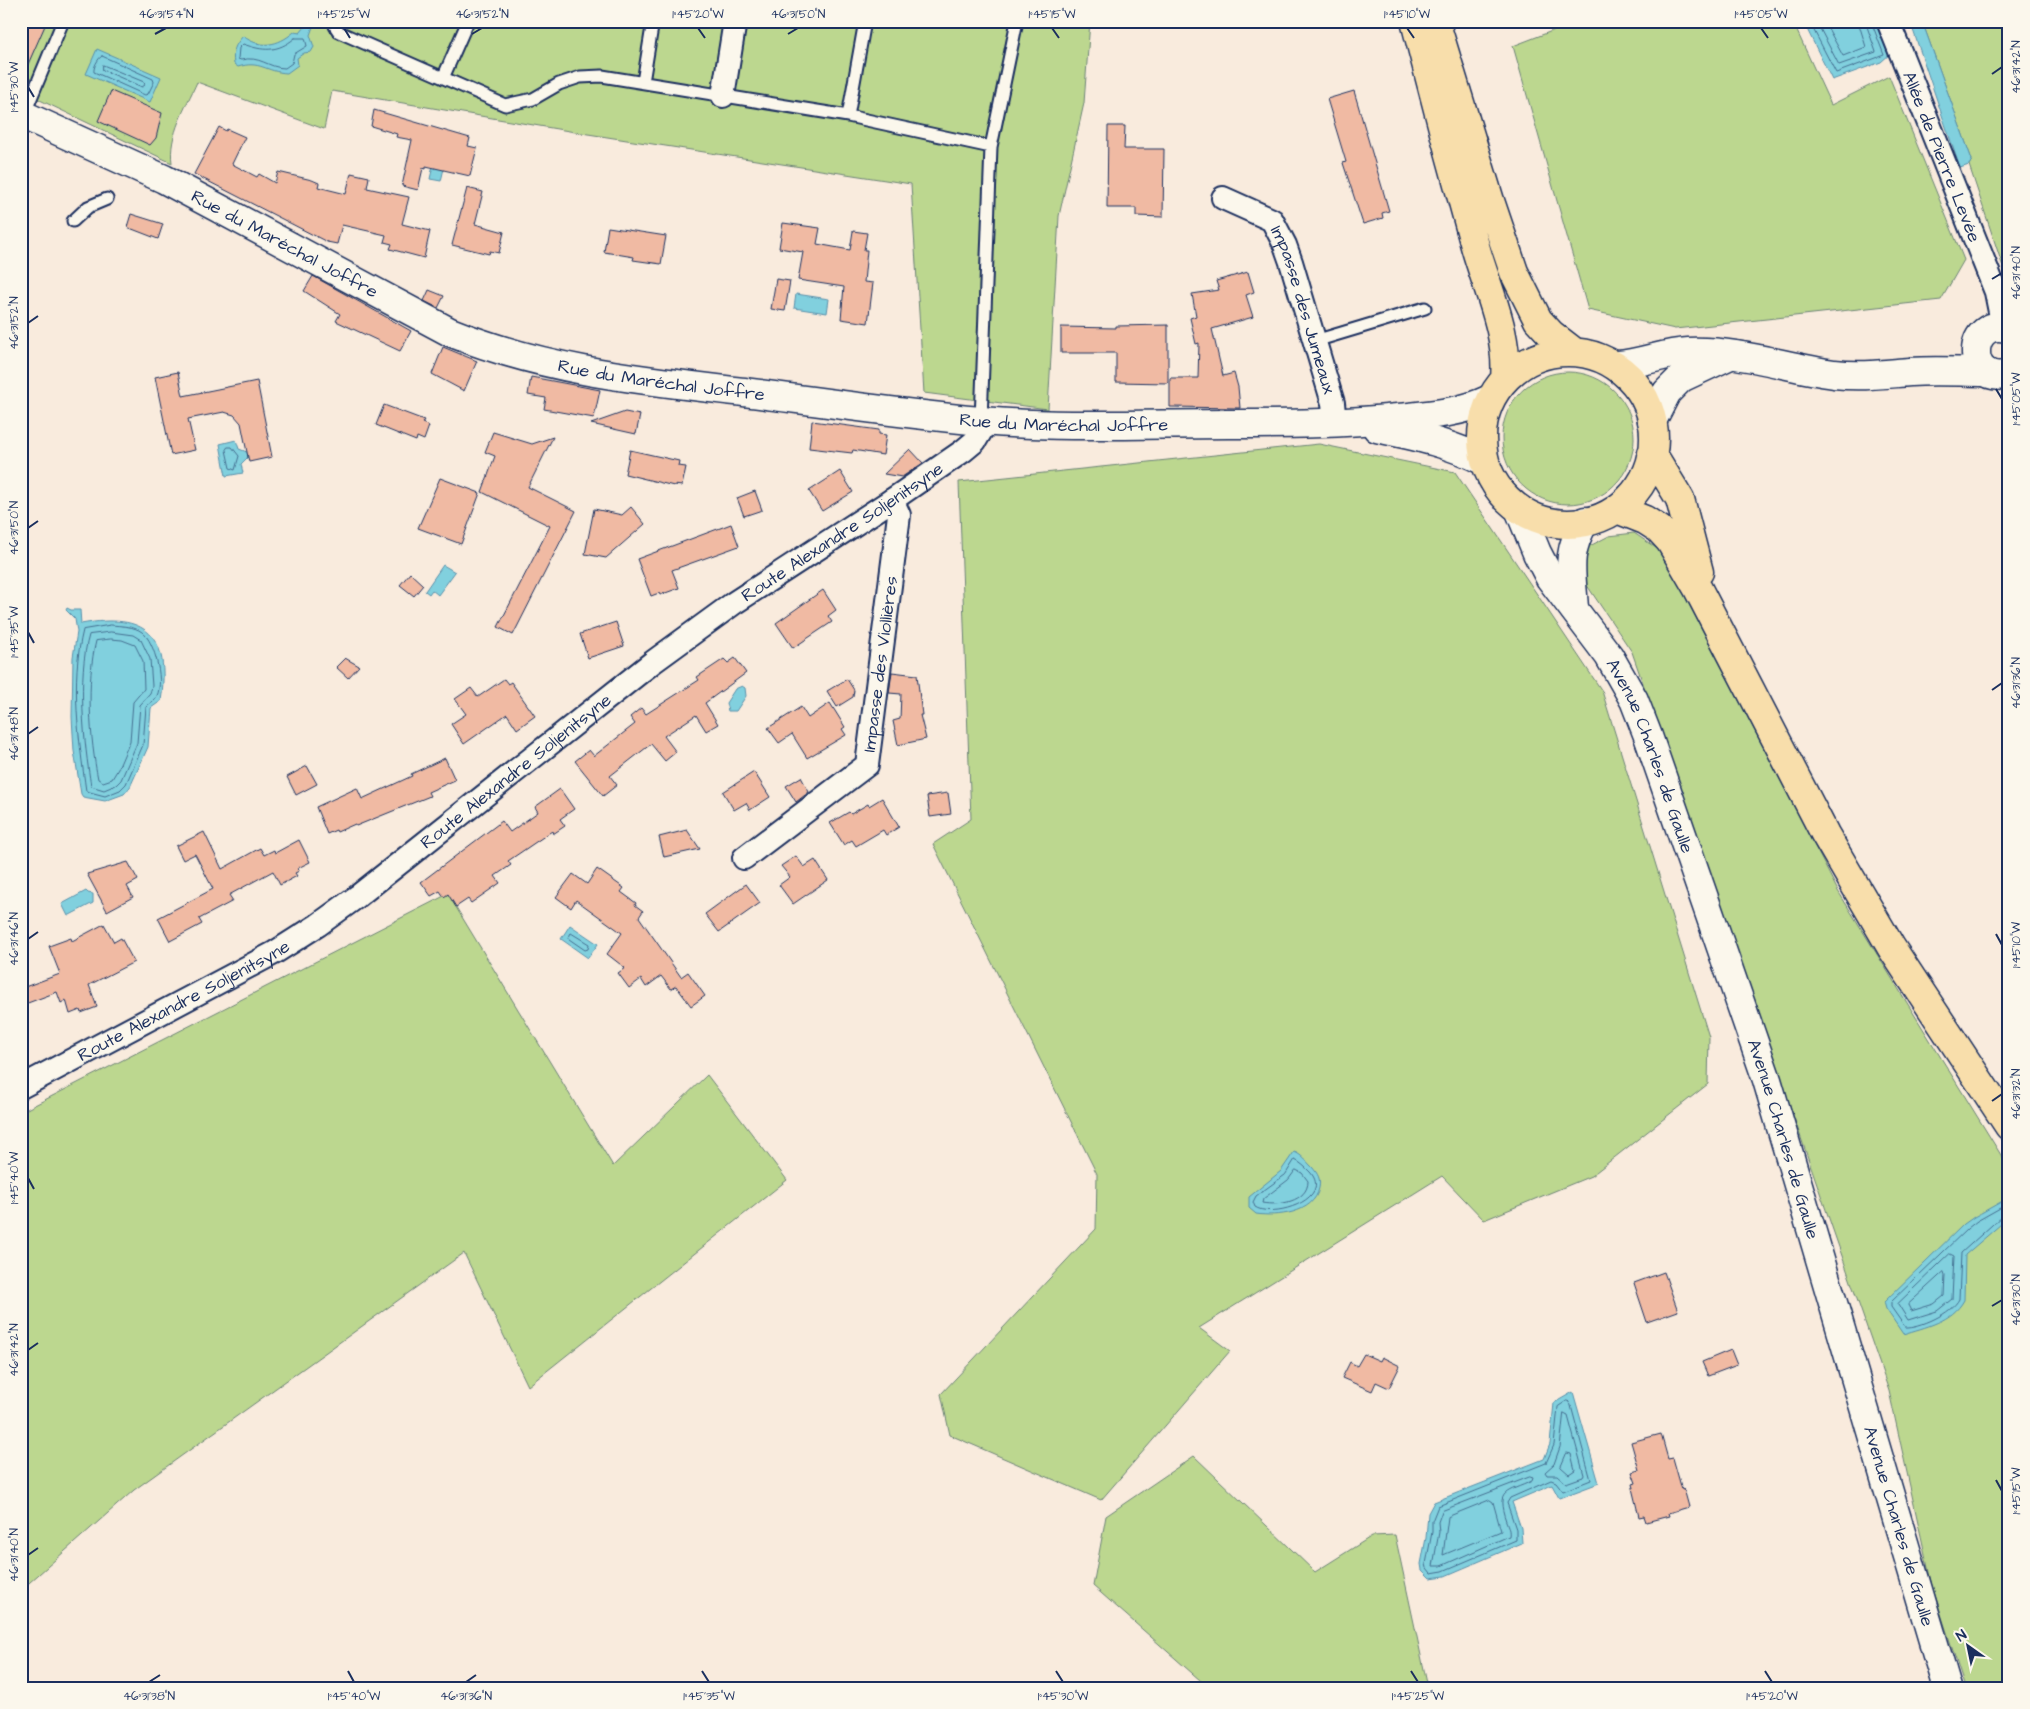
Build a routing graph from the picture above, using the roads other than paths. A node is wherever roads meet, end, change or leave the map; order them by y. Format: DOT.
graph roads {
  1 [pos="63,21"];
  2 [pos="335,21"];
  3 [pos="468,21"];
  4 [pos="653,21"];
  5 [pos="735,21"];
  6 [pos="865,21"];
  7 [pos="1017,21"];
  8 [pos="1415,21"];
  9 [pos="1435,21"];
  10 [pos="1888,21"];
  11 [pos="443,78"];
  12 [pos="643,82"];
  13 [pos="723,96"];
  14 [pos="22,115"];
  15 [pos="848,116"];
  16 [pos="991,147"];
  17 [pos="1224,198"];
  18 [pos="107,199"];
  19 [pos="72,222"];
  20 [pos="1425,308"];
  21 [pos="1994,331"];
  22 [pos="1315,342"];
  23 [pos="1573,351"];
  24 [pos="1732,354"];
  25 [pos="1617,365"];
  26 [pos="1911,372"];
  27 [pos="1999,378"];
  28 [pos="1498,389"];
  29 [pos="981,421"];
  30 [pos="1652,421"];
  31 [pos="1346,423"];
  32 [pos="1652,453"];
  33 [pos="1480,472"];
  34 [pos="892,500"];
  35 [pos="1509,509"];
  36 [pos="1617,509"];
  37 [pos="1586,521"];
  38 [pos="1574,609"];
  39 [pos="1709,610"];
  40 [pos="744,858"];
  41 [pos="21,1087"];
  42 [pos="2009,1126"];
  43 [pos="1947,1688"];
  1 -- 14 [label="lane"];
  2 -- 11 [label="lane"];
  3 -- 11 [label="lane"];
  4 -- 12 [label="lane"];
  5 -- 13 [label="street"];
  6 -- 15 [label="lane"];
  7 -- 16 [label="lane"];
  8 -- 28 [label="main road"];
  9 -- 23 [label="main road"];
  10 -- 21 [label="street, Allée de Pierre Levée"];
  11 -- 12 [label="lane"];
  12 -- 13 [label="lane"];
  13 -- 15 [label="lane"];
  14 -- 29 [label="street, Rue du Maréchal Joffre"];
  15 -- 16 [label="lane"];
  16 -- 29 [label="lane"];
  17 -- 22 [label="street, Impasse des Jumeaux"];
  18 -- 19 [label="lane"];
  20 -- 22 [label="lane"];
  21 -- 26 [label="street"];
  21 -- 27 [label="street"];
  22 -- 31 [label="street, Impasse des Jumeaux"];
  23 -- 25 [label="main road"];
  23 -- 28 [label="main road"];
  24 -- 25 [label="street"];
  24 -- 26 [label="street"];
  24 -- 30 [label="street"];
  25 -- 30 [label="main road"];
  26 -- 27 [label="street"];
  28 -- 31 [label="street, Rue du Maréchal Joffre"];
  28 -- 33 [label="main road"];
  29 -- 31 [label="street, Rue du Maréchal Joffre"];
  29 -- 34 [label="street, Route Alexandre Soljenitsyne"];
  30 -- 32 [label="main road"];
  31 -- 33 [label="street, Rue du Maréchal Joffre"];
  32 -- 36 [label="main road"];
  32 -- 39 [label="main road"];
  33 -- 35 [label="main road"];
  34 -- 40 [label="street, Impasse des Viollières"];
  34 -- 41 [label="street, Route Alexandre Soljenitsyne"];
  35 -- 37 [label="main road"];
  35 -- 38 [label="street, Avenue Charles de Gaulle"];
  36 -- 37 [label="main road"];
  36 -- 39 [label="main road"];
  37 -- 38 [label="street"];
  38 -- 43 [label="street, Avenue Charles de Gaulle"];
  39 -- 42 [label="main road"];
}
